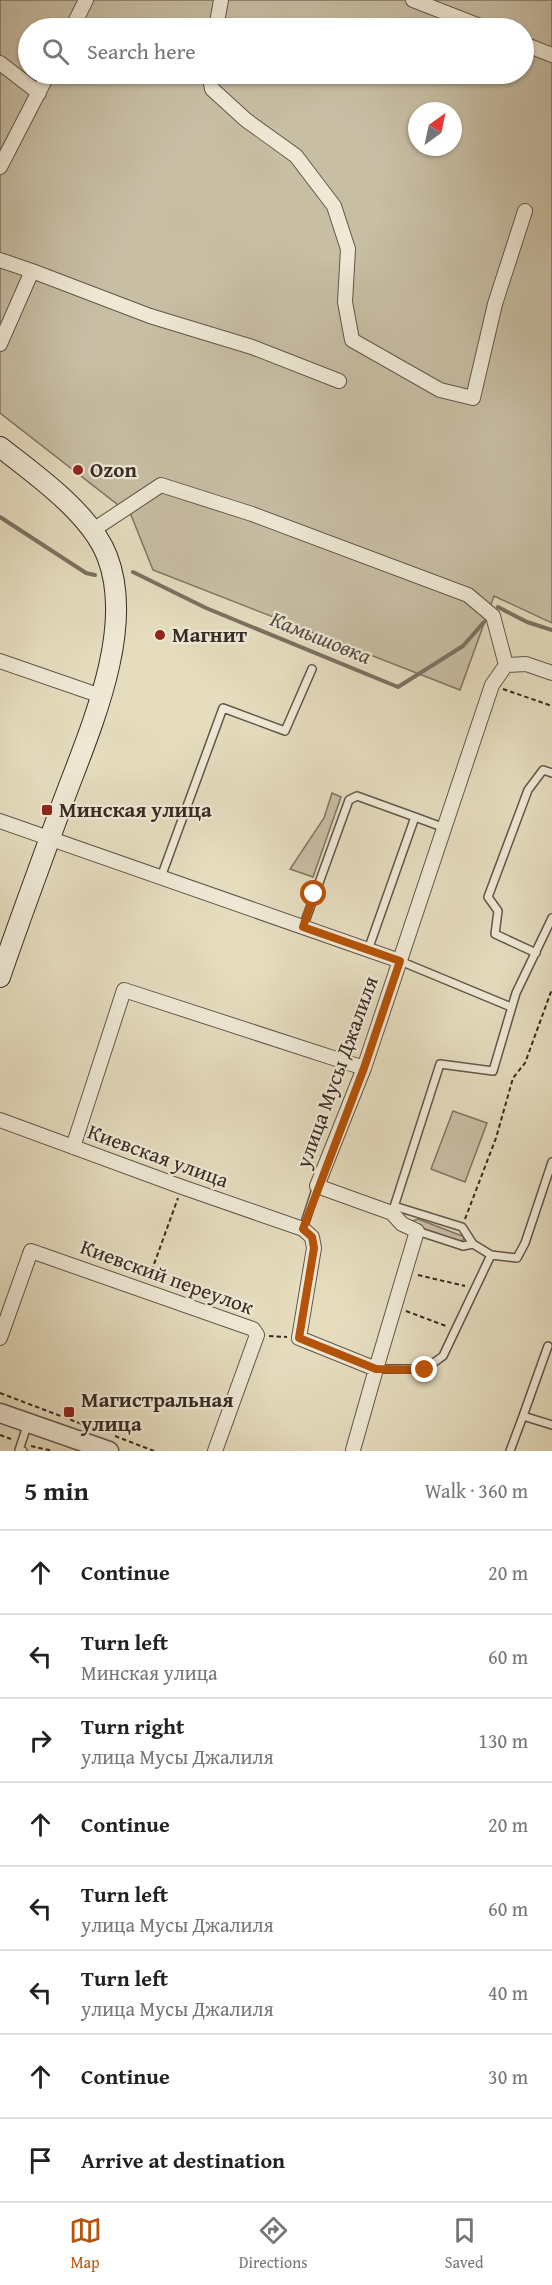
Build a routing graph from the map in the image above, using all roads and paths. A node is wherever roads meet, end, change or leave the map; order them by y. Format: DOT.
graph roads {
  1 [pos="86,0"];
  2 [pos="221,0"];
  3 [pos="413,0"];
  4 [pos="77,18"];
  5 [pos="218,18"];
  6 [pos="459,18"];
  7 [pos="534,48"];
  8 [pos="552,55"];
  9 [pos="0,63"];
  10 [pos="18,77"];
  11 [pos="27,84"];
  12 [pos="43,84"];
  13 [pos="211,84"];
  14 [pos="39,93"];
  15 [pos="0,167"];
  16 [pos="525,211"];
  17 [pos="0,260"];
  18 [pos="32,271"];
  19 [pos="0,344"];
  20 [pos="339,381"];
  21 [pos="0,447"];
  22 [pos="93,530"];
  23 [pos="0,661"];
  24 [pos="506,665"];
  25 [pos="312,669"];
  26 [pos="552,673"];
  27 [pos="492,685"];
  28 [pos="101,696"];
  29 [pos="552,706"];
  30 [pos="552,772"];
  31 [pos="415,817"];
  32 [pos="0,821"];
  33 [pos="445,828"];
  34 [pos="50,838"];
  35 [pos="161,877"];
  36 [pos="552,918"];
  37 [pos="303,927"];
  38 [pos="368,950"];
  39 [pos="536,952"];
  40 [pos="400,961"];
  41 [pos="0,977"];
  42 [pos="552,989"];
  43 [pos="511,1008"];
  44 [pos="364,1068"];
  45 [pos="0,1120"];
  46 [pos="73,1148"];
  47 [pos="552,1162"];
  48 [pos="317,1186"];
  49 [pos="182,1187"];
  50 [pos="393,1209"];
  51 [pos="462,1227"];
  52 [pos="303,1229"];
  53 [pos="417,1231"];
  54 [pos="473,1244"];
  55 [pos="491,1255"];
  56 [pos="405,1272"];
  57 [pos="473,1289"];
  58 [pos="145,1290"];
  59 [pos="395,1306"];
  60 [pos="456,1330"];
  61 [pos="257,1335"];
  62 [pos="0,1338"];
  63 [pos="299,1338"];
  64 [pos="548,1346"];
  65 [pos="376,1369"];
  66 [pos="0,1394"];
  67 [pos="0,1413"];
  68 [pos="523,1416"];
  69 [pos="28,1423"];
  70 [pos="552,1425"];
  71 [pos="87,1440"];
  72 [pos="110,1443"];
  73 [pos="20,1450"];
  74 [pos="354,1450"];
  75 [pos="154,1451"];
  76 [pos="215,1451"];
  77 [pos="510,1451"];
  1 -- 4 [label="street"];
  2 -- 5 [label="street"];
  3 -- 6 [label="street"];
  7 -- 8 [label="street"];
  9 -- 10 [label="street"];
  11 -- 14 [label="street"];
  12 -- 14 [label="street"];
  13 -- 16 [label="street"];
  14 -- 15 [label="street"];
  17 -- 18 [label="street"];
  18 -- 19 [label="street"];
  18 -- 20 [label="street"];
  21 -- 22 [label="main road"];
  22 -- 24 [label="street"];
  22 -- 28 [label="main road"];
  23 -- 28 [label="street"];
  24 -- 26 [label="street"];
  24 -- 27 [label="street, улица Мусы Джалиля"];
  25 -- 35 [label="lane"];
  27 -- 29 [label="path"];
  27 -- 33 [label="street, улица Мусы Джалиля"];
  28 -- 34 [label="main road"];
  30 -- 39 [label="lane"];
  31 -- 33 [label="lane"];
  31 -- 37 [label="lane"];
  31 -- 38 [label="lane"];
  32 -- 34 [label="street"];
  33 -- 40 [label="street, улица Мусы Джалиля"];
  34 -- 35 [label="street"];
  34 -- 41 [label="main road"];
  35 -- 37 [label="street"];
  36 -- 39 [label="lane"];
  37 -- 38 [label="street"];
  38 -- 40 [label="street"];
  39 -- 43 [label="lane"];
  40 -- 43 [label="lane"];
  40 -- 44 [label="street, улица Мусы Джалиля"];
  42 -- 51 [label="path"];
  43 -- 50 [label="lane"];
  44 -- 46 [label="street"];
  44 -- 48 [label="street, улица Мусы Джалиля"];
  45 -- 46 [label="street, Киевская улица"];
  46 -- 49 [label="street, Киевская улица"];
  47 -- 55 [label="lane"];
  48 -- 50 [label="street, улица Мусы Джалиля"];
  48 -- 52 [label="lane"];
  49 -- 52 [label="street, Киевская улица"];
  49 -- 58 [label="path"];
  50 -- 51 [label="lane"];
  50 -- 53 [label="street, улица Мусы Джалиля"];
  51 -- 54 [label="lane"];
  52 -- 63 [label="street"];
  53 -- 54 [label="lane"];
  53 -- 56 [label="street"];
  54 -- 55 [label="lane"];
  55 -- 57 [label="lane"];
  56 -- 57 [label="path"];
  56 -- 59 [label="street"];
  57 -- 60 [label="lane"];
  58 -- 61 [label="street, Киевский переулок"];
  58 -- 62 [label="street, Киевский переулок"];
  59 -- 60 [label="path"];
  59 -- 65 [label="street"];
  60 -- 65 [label="lane"];
  61 -- 63 [label="path"];
  61 -- 76 [label="street, Киевский переулок"];
  63 -- 65 [label="street"];
  64 -- 68 [label="lane"];
  65 -- 74 [label="street"];
  66 -- 71 [label="path"];
  67 -- 69 [label="street"];
  68 -- 70 [label="lane"];
  68 -- 77 [label="lane"];
  69 -- 71 [label="street"];
  69 -- 73 [label="lane"];
  71 -- 72 [label="street"];
  72 -- 75 [label="path"];
}
